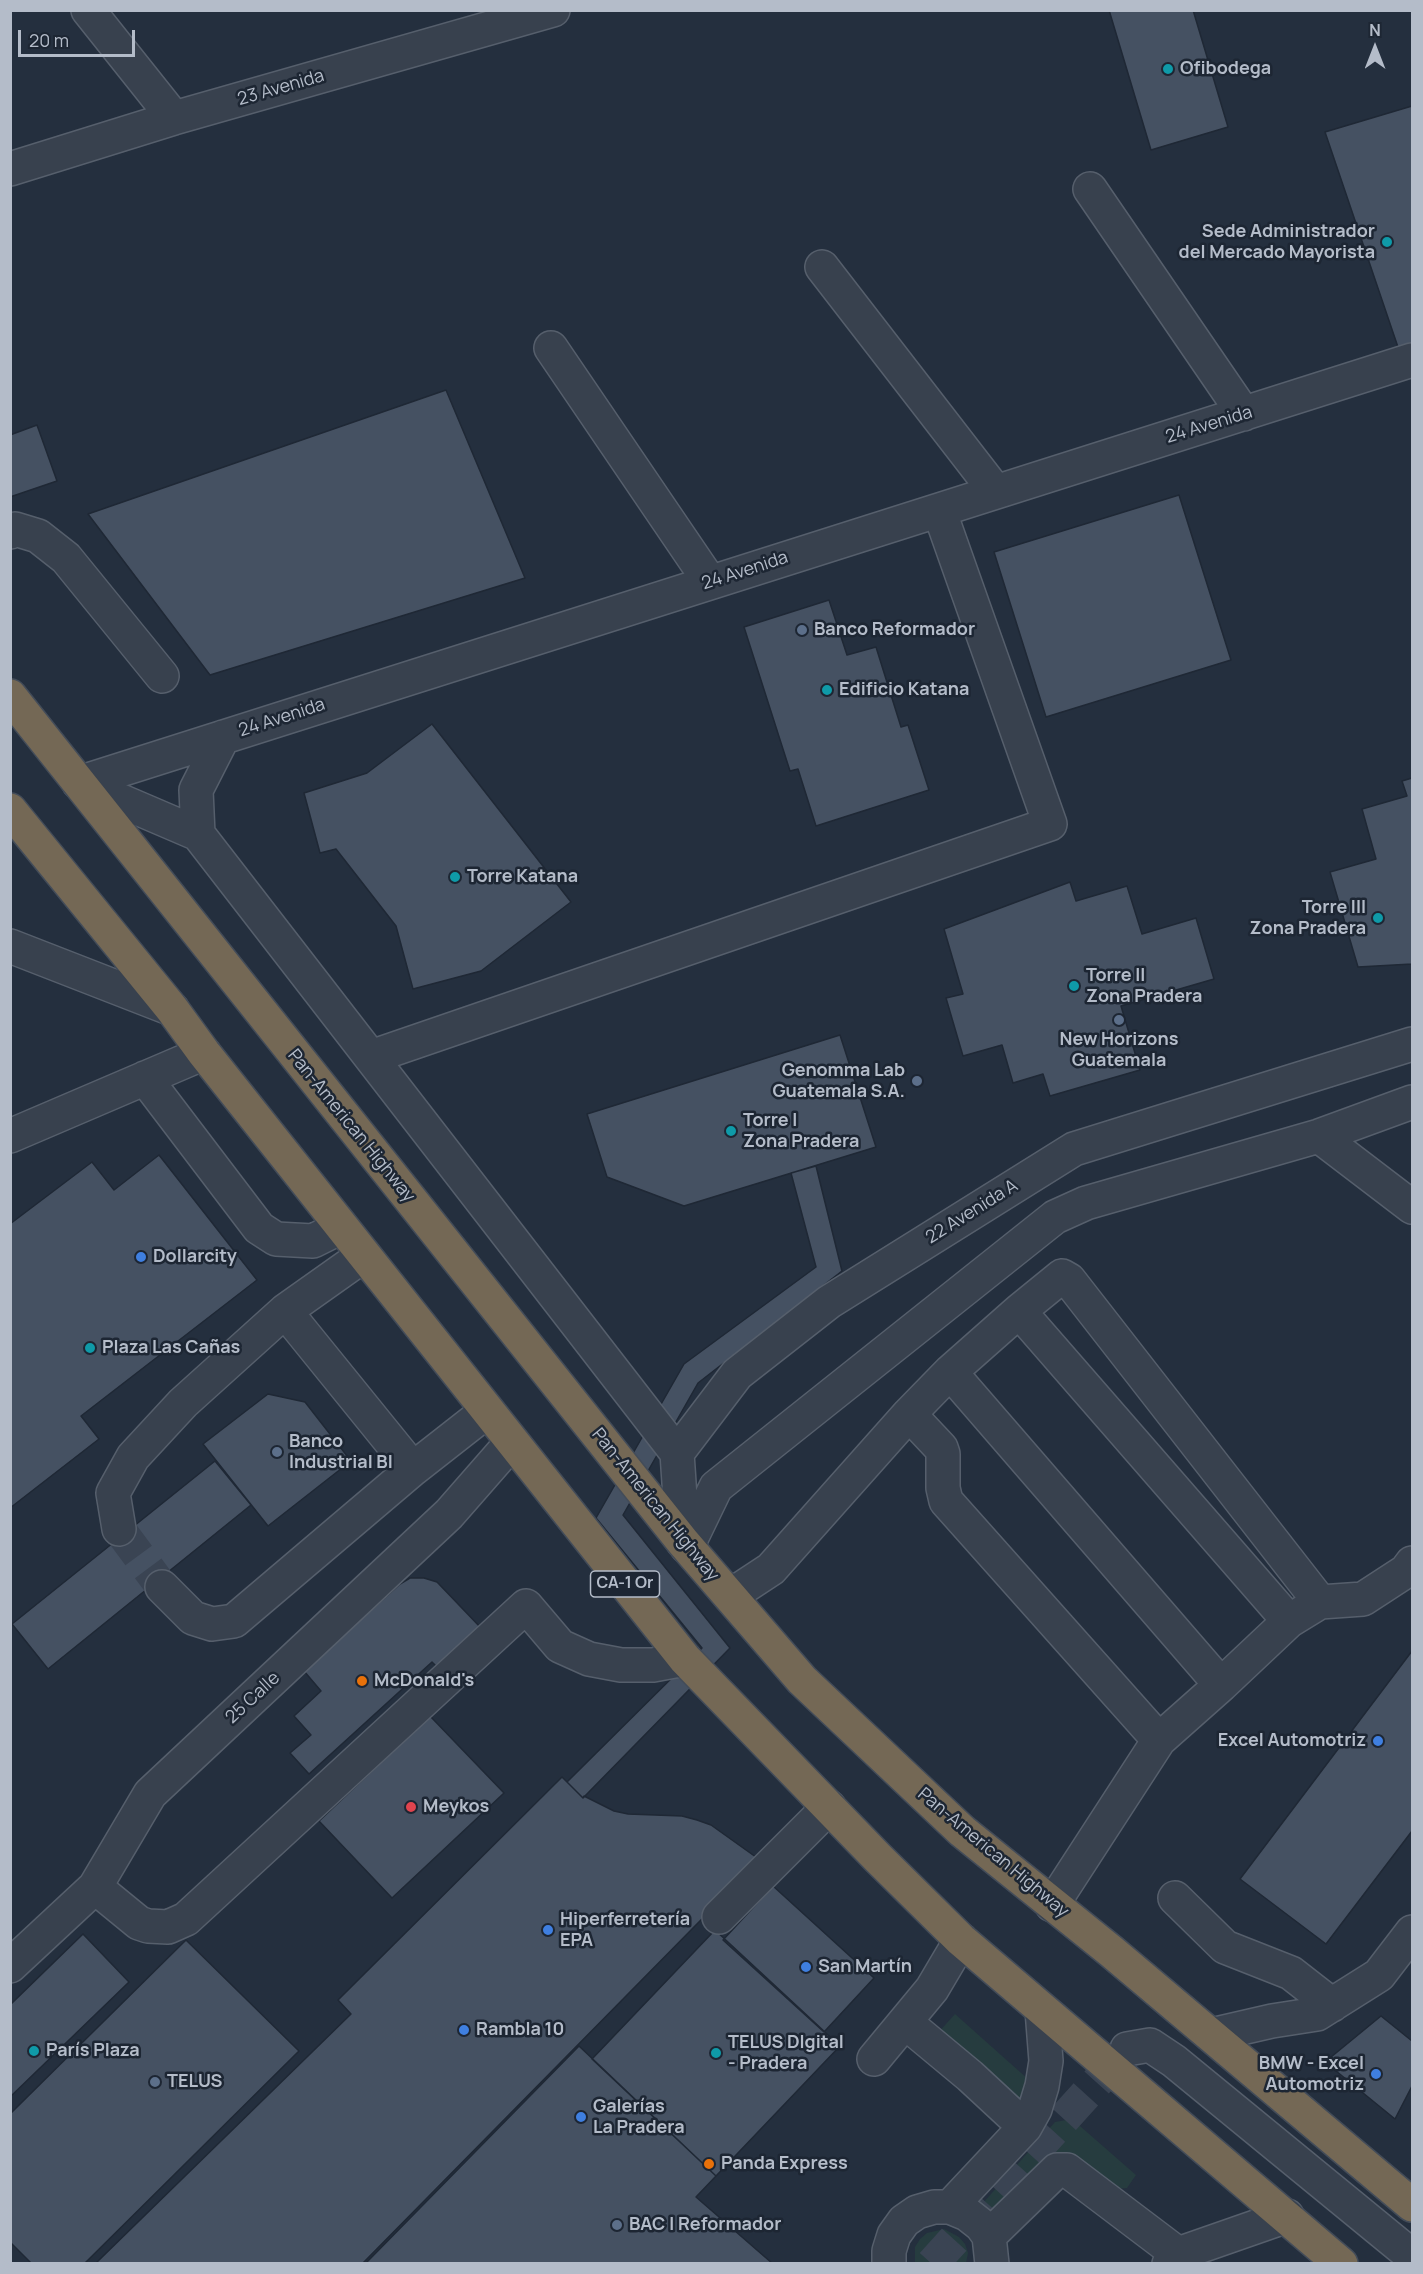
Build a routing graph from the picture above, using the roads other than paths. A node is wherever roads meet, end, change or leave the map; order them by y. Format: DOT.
graph roads {
  1 [pos="88,10"];
  2 [pos="553,10"];
  3 [pos="174,118"];
  4 [pos="10,169"];
  5 [pos="1090,189"];
  6 [pos="822,267"];
  7 [pos="551,348"];
  8 [pos="1413,360"];
  9 [pos="1244,414"];
  10 [pos="996,492"];
  11 [pos="939,510"];
  12 [pos="10,532"];
  13 [pos="710,582"];
  14 [pos="162,676"];
  15 [pos="10,696"];
  16 [pos="223,737"];
  17 [pos="79,783"];
  18 [pos="10,810"];
  19 [pos="198,834"];
  20 [pos="10,946"];
  21 [pos="172,1009"];
  22 [pos="1413,1044"];
  23 [pos="204,1053"];
  24 [pos="371,1057"];
  25 [pos="145,1078"];
  26 [pos="1413,1102"];
  27 [pos="10,1136"];
  28 [pos="1319,1136"];
  29 [pos="1413,1207"];
  30 [pos="342,1227"];
  31 [pos="364,1255"];
  32 [pos="285,1311"];
  33 [pos="1019,1311"];
  34 [pos="950,1372"];
  35 [pos="487,1411"];
  36 [pos="909,1414"];
  37 [pos="512,1442"];
  38 [pos="677,1453"];
  39 [pos="413,1469"];
  40 [pos="119,1529"];
  41 [pos="685,1544"];
  42 [pos="1413,1563"];
  43 [pos="162,1587"];
  44 [pos="730,1596"];
  45 [pos="1320,1602"];
  46 [pos="1289,1621"];
  47 [pos="685,1659"];
  48 [pos="1221,1685"];
  49 [pos="1159,1740"];
  50 [pos="829,1807"];
  51 [pos="95,1887"];
  52 [pos="1175,1898"];
  53 [pos="1052,1905"];
  54 [pos="719,1917"];
  55 [pos="1413,1932"];
  56 [pos="961,1940"];
  57 [pos="10,1966"];
  58 [pos="1332,2005"];
  59 [pos="1042,2010"];
  60 [pos="904,2022"];
  61 [pos="1211,2036"];
  62 [pos="1127,2049"];
  63 [pos="874,2059"];
  64 [pos="1025,2127"];
  65 [pos="1413,2205"];
  66 [pos="950,2207"];
  67 [pos="1287,2216"];
  68 [pos="991,2250"];
  69 [pos="1413,2256"];
  70 [pos="1174,2259"];
  71 [pos="889,2264"];
  72 [pos="1341,2264"];
  1 -- 3 [label="street"];
  2 -- 3 [label="street, 23 Avenida"];
  3 -- 4 [label="street, 23 Avenida"];
  5 -- 9 [label="street"];
  6 -- 10 [label="street"];
  7 -- 13 [label="street"];
  8 -- 9 [label="street, 24 Avenida"];
  9 -- 10 [label="street, 24 Avenida"];
  10 -- 11 [label="street, 24 Avenida"];
  11 -- 13 [label="street, 24 Avenida"];
  11 -- 24 [label="street"];
  12 -- 14 [label="street"];
  13 -- 16 [label="street, 24 Avenida"];
  15 -- 17 [label="highway, Pan-American Highway"];
  16 -- 17 [label="street, 24 Avenida"];
  16 -- 19 [label="street"];
  17 -- 19 [label="street"];
  17 -- 41 [label="highway, Pan-American Highway"];
  18 -- 21 [label="highway, CA-1 Or"];
  19 -- 24 [label="street"];
  20 -- 21 [label="street"];
  21 -- 23 [label="highway, CA-1 Or"];
  22 -- 38 [label="street, 22 Avenida A"];
  23 -- 25 [label="street"];
  23 -- 30 [label="highway, CA-1 Or"];
  24 -- 38 [label="street"];
  25 -- 27 [label="street"];
  25 -- 30 [label="street"];
  26 -- 28 [label="street"];
  28 -- 29 [label="street"];
  28 -- 41 [label="street"];
  30 -- 31 [label="highway, CA-1 Or"];
  31 -- 32 [label="street"];
  31 -- 35 [label="highway, CA-1 Or"];
  32 -- 39 [label="street"];
  32 -- 40 [label="street"];
  33 -- 34 [label="street"];
  33 -- 45 [label="street"];
  33 -- 46 [label="street"];
  34 -- 36 [label="street"];
  34 -- 48 [label="street"];
  35 -- 37 [label="highway, CA-1 Or"];
  35 -- 39 [label="street"];
  36 -- 44 [label="street"];
  36 -- 49 [label="street"];
  37 -- 47 [label="highway, CA-1 Or"];
  37 -- 51 [label="street, 25 Calle"];
  38 -- 41 [label="street"];
  39 -- 43 [label="street"];
  41 -- 44 [label="highway, Pan-American Highway"];
  42 -- 45 [label="street"];
  44 -- 53 [label="highway, Pan-American Highway"];
  45 -- 46 [label="street"];
  46 -- 48 [label="street"];
  47 -- 50 [label="highway, CA-1 Or"];
  47 -- 51 [label="street"];
  48 -- 49 [label="street"];
  49 -- 53 [label="street"];
  50 -- 54 [label="street"];
  50 -- 56 [label="highway, CA-1 Or"];
  51 -- 57 [label="street, 25 Calle"];
  52 -- 58 [label="street"];
  53 -- 61 [label="highway, Pan-American Highway"];
  55 -- 58 [label="street"];
  56 -- 59 [label="highway, CA-1 Or"];
  56 -- 60 [label="street"];
  58 -- 61 [label="street"];
  59 -- 64 [label="street"];
  59 -- 67 [label="highway, CA-1 Or"];
  60 -- 63 [label="street"];
  60 -- 64 [label="street"];
  61 -- 65 [label="highway, Pan-American Highway"];
  62 -- 69 [label="street"];
  64 -- 66 [label="street"];
  66 -- 68 [label="street"];
  66 -- 71 [label="street"];
  67 -- 70 [label="street"];
  67 -- 72 [label="highway, CA-1 Or"];
  68 -- 70 [label="street"];
}
